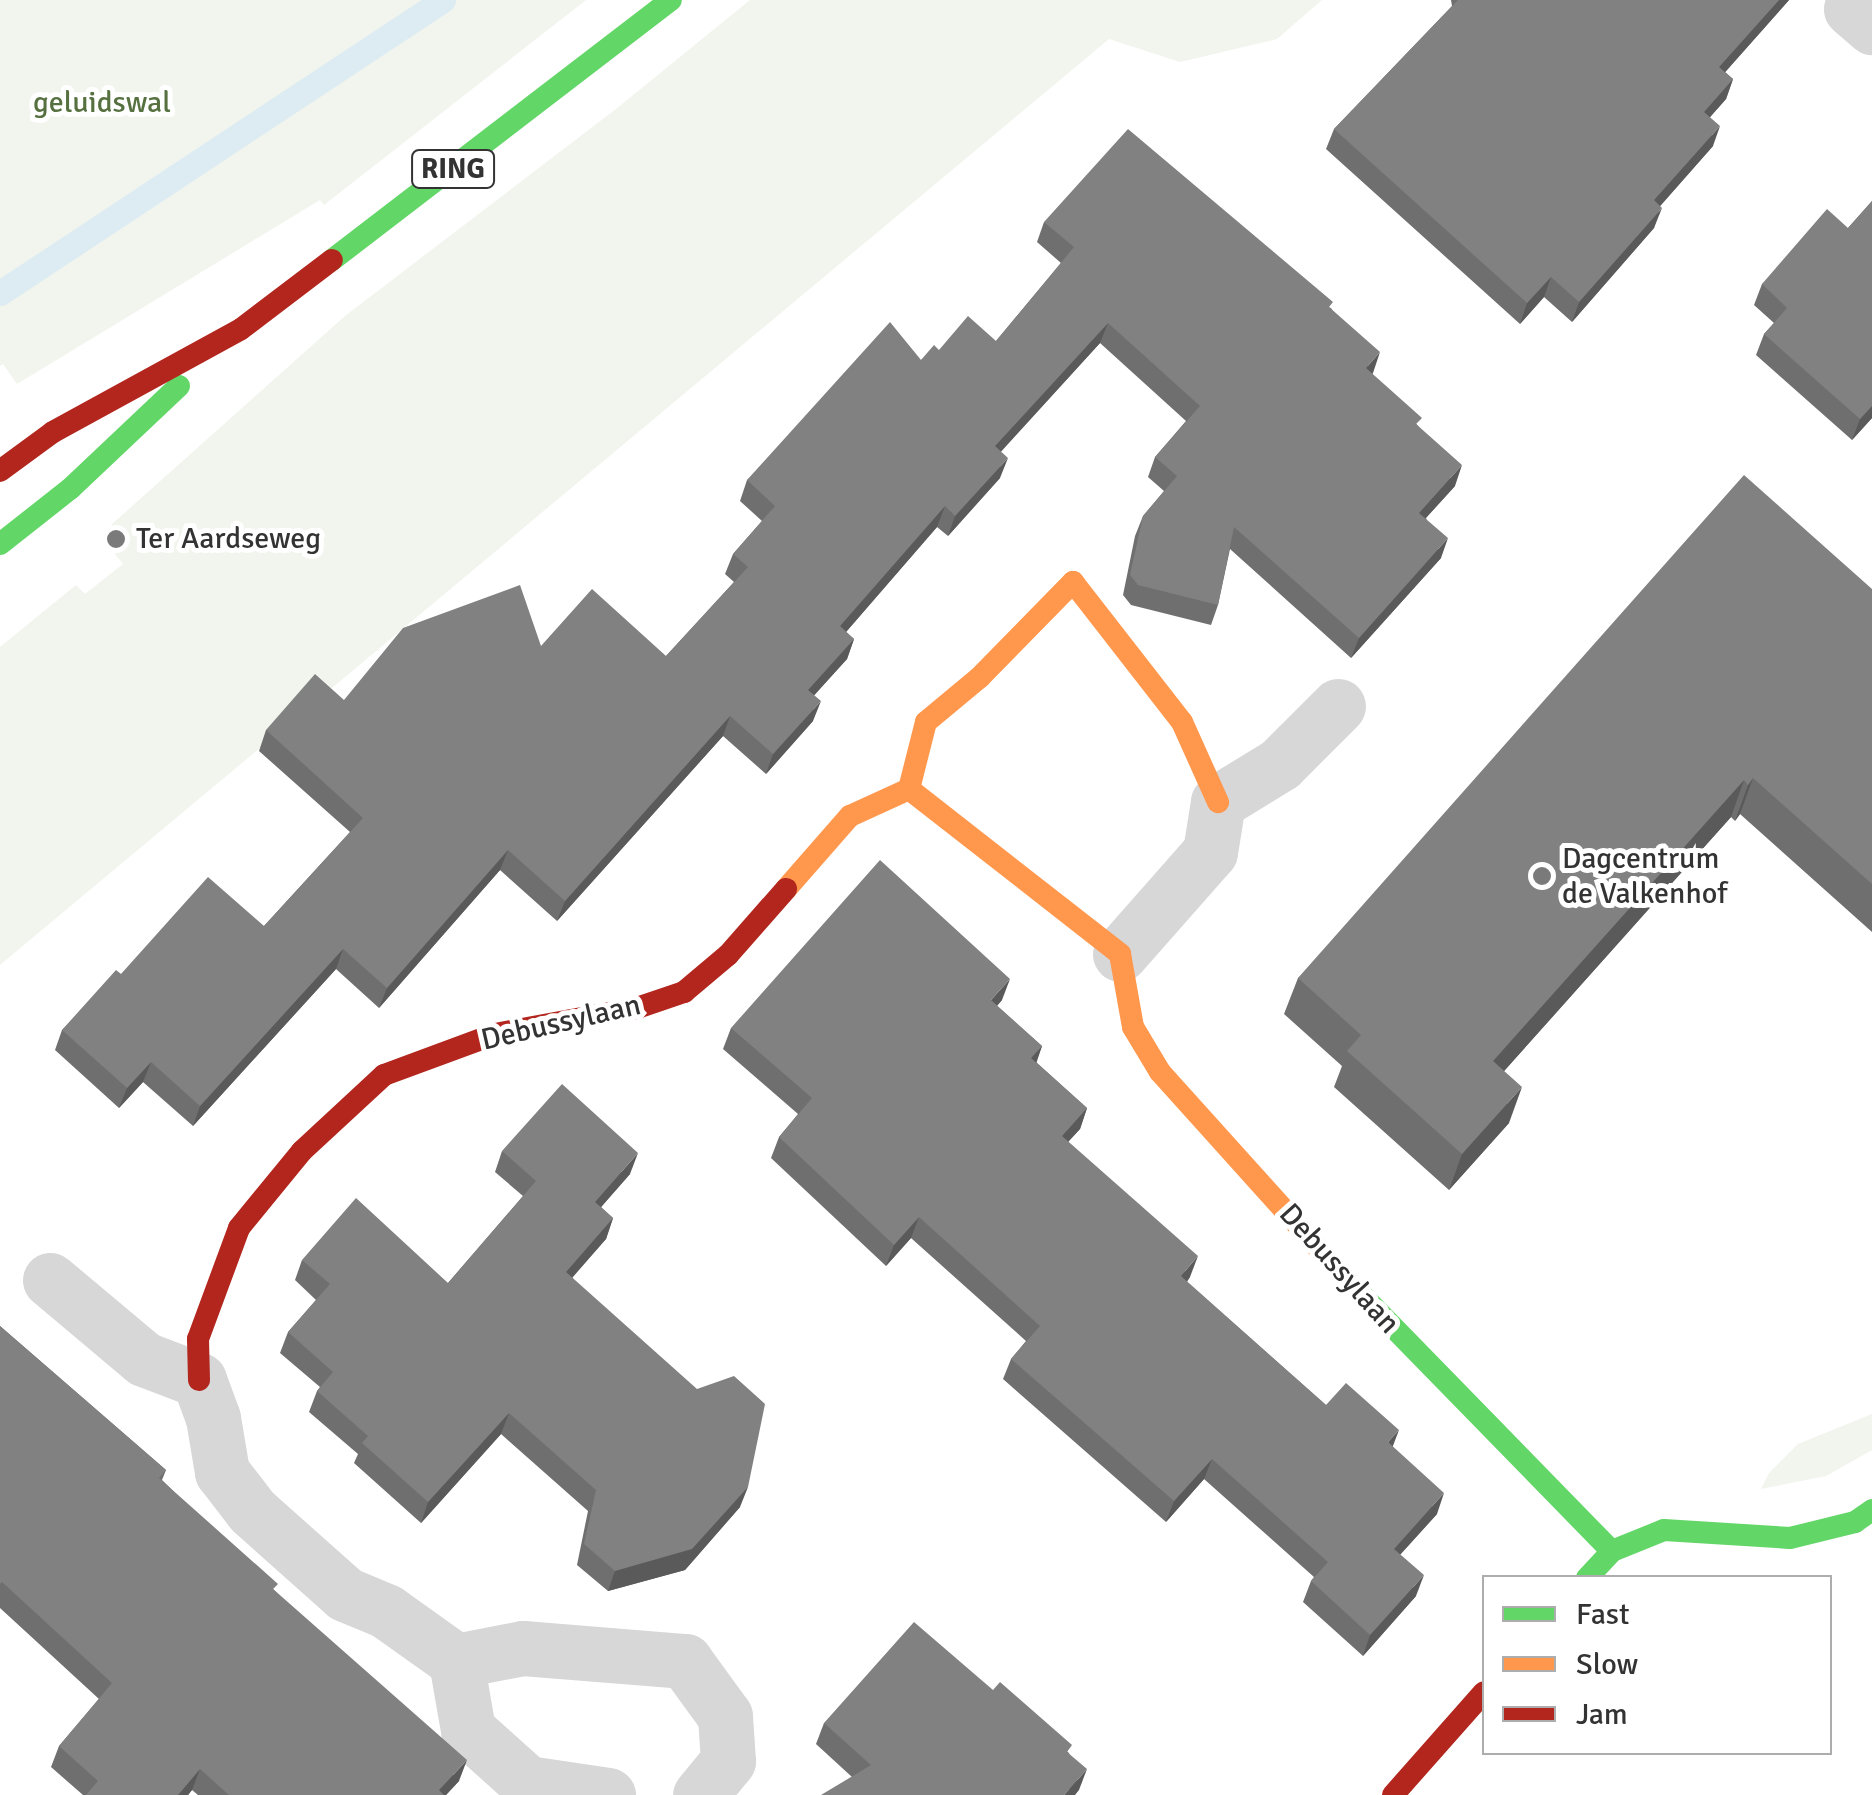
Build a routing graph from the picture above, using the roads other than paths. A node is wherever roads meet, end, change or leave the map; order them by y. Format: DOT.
graph roads {
  1 [pos="671,0"];
  2 [pos="1858,0"];
  3 [pos="1872,27"];
  4 [pos="232,336"];
  5 [pos="0,472"];
  6 [pos="0,544"];
  7 [pos="1338,706"];
  8 [pos="909,789"];
  9 [pos="1218,802"];
  10 [pos="1120,954"];
  11 [pos="50,1280"];
  12 [pos="199,1380"];
  13 [pos="1872,1510"];
  14 [pos="1612,1551"];
  15 [pos="1590,1575"];
  16 [pos="456,1661"];
  17 [pos="1482,1694"];
  18 [pos="608,1795"];
  19 [pos="700,1795"];
  20 [pos="1393,1795"];
  1 -- 4 [label="street, RING"];
  2 -- 3 [label="street"];
  4 -- 5 [label="street, RING"];
  4 -- 6 [label="street, RING"];
  7 -- 9 [label="street"];
  8 -- 9 [label="street"];
  8 -- 10 [label="street"];
  8 -- 12 [label="street, Debussylaan"];
  9 -- 10 [label="street"];
  10 -- 14 [label="street, Debussylaan"];
  11 -- 12 [label="street"];
  12 -- 16 [label="street, Debussylaan"];
  13 -- 14 [label="street"];
  14 -- 15 [label="street"];
  16 -- 18 [label="street"];
  16 -- 19 [label="street"];
  17 -- 20 [label="street"];
}
